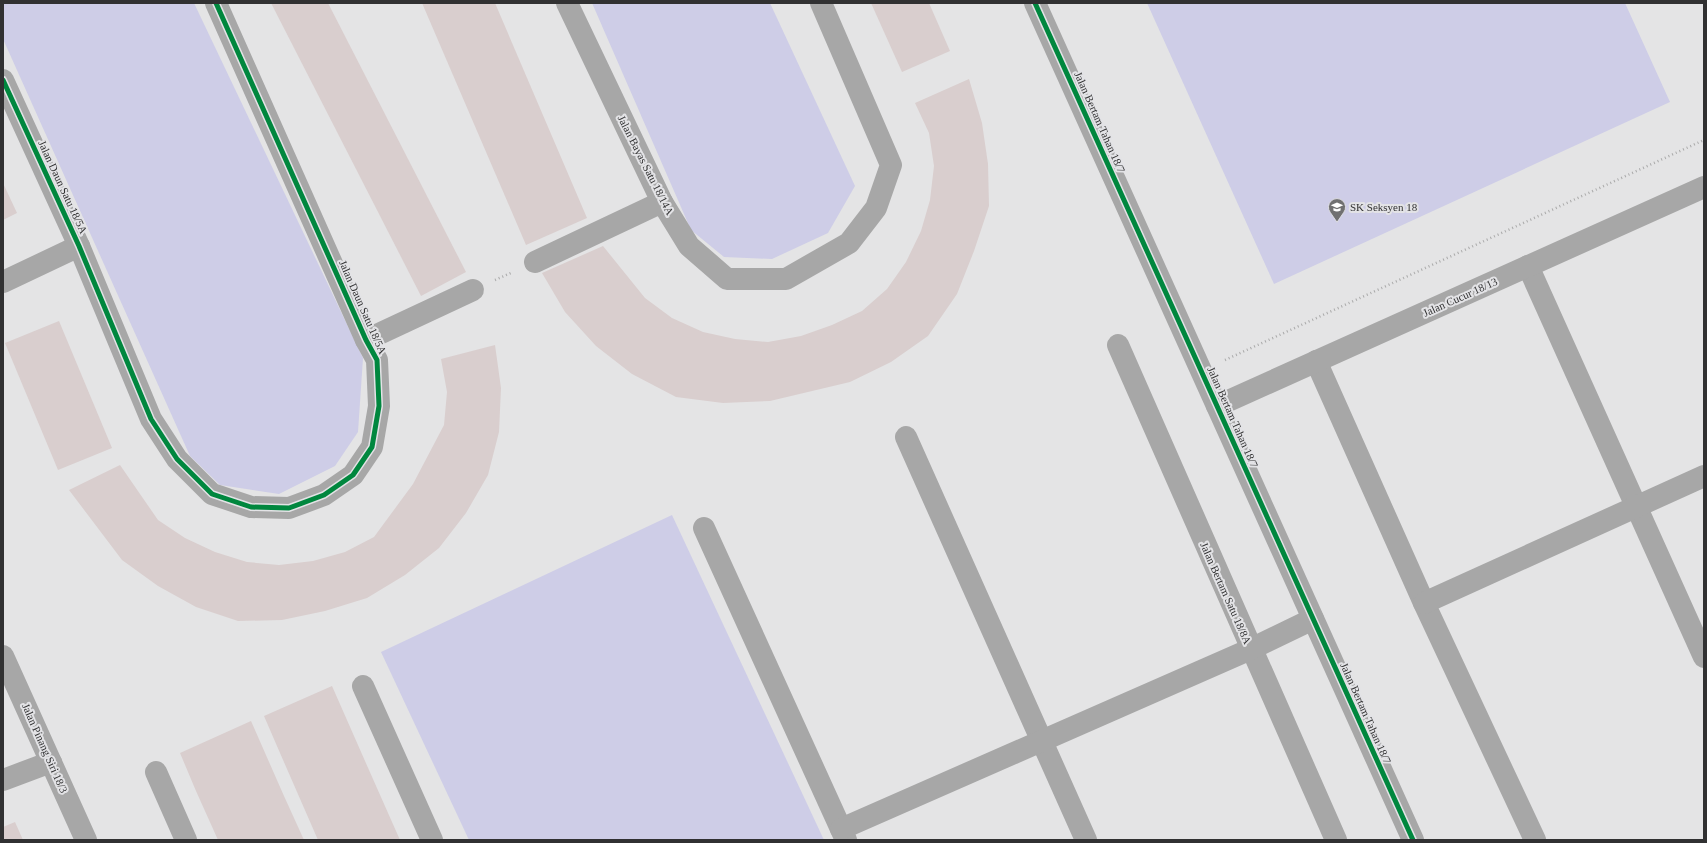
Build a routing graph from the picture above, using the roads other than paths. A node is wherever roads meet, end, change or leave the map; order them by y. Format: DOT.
graph roads {
  1 [pos="216,3"];
  2 [pos="567,3"];
  3 [pos="821,3"];
  4 [pos="1035,3"];
  5 [pos="3,80"];
  6 [pos="1704,187"];
  7 [pos="662,202"];
  8 [pos="80,246"];
  9 [pos="535,262"];
  10 [pos="1528,266"];
  11 [pos="3,282"];
  12 [pos="474,290"];
  13 [pos="366,340"];
  14 [pos="1118,344"];
  15 [pos="1316,361"];
  16 [pos="1217,406"];
  17 [pos="906,437"];
  18 [pos="1704,476"];
  19 [pos="1636,506"];
  20 [pos="704,528"];
  21 [pos="1424,603"];
  22 [pos="1313,619"];
  23 [pos="1251,649"];
  24 [pos="3,656"];
  25 [pos="1704,657"];
  26 [pos="363,686"];
  27 [pos="1042,741"];
  28 [pos="51,762"];
  29 [pos="156,772"];
  30 [pos="3,780"];
  31 [pos="844,834"];
  32 [pos="86,840"];
  33 [pos="186,840"];
  34 [pos="432,840"];
  35 [pos="1086,840"];
  36 [pos="1336,840"];
  37 [pos="1413,840"];
  38 [pos="1535,840"];
  1 -- 13 [label="street, Jalan Daun Satu 18/5A"];
  2 -- 7 [label="street, Jalan Bayas Satu 18/14A"];
  3 -- 7 [label="street, Jalan Bayas Satu 18/14A"];
  4 -- 16 [label="street, Jalan Bertam Tahan 18/7"];
  5 -- 8 [label="street, Jalan Daun Satu 18/5A"];
  6 -- 10 [label="street, Jalan Cucur 18/13"];
  7 -- 9 [label="street"];
  8 -- 11 [label="street"];
  8 -- 13 [label="street, Jalan Daun Satu 18/5A"];
  10 -- 15 [label="street, Jalan Cucur 18/13"];
  10 -- 19 [label="street"];
  12 -- 13 [label="street"];
  14 -- 23 [label="street, Jalan Bertam Satu 18/8A"];
  15 -- 16 [label="street, Jalan Cucur 18/13"];
  15 -- 21 [label="street"];
  16 -- 22 [label="street, Jalan Bertam Tahan 18/7"];
  17 -- 27 [label="street"];
  18 -- 19 [label="street"];
  19 -- 21 [label="street"];
  19 -- 25 [label="street"];
  20 -- 31 [label="street"];
  21 -- 38 [label="street"];
  22 -- 23 [label="street"];
  22 -- 37 [label="street, Jalan Bertam Tahan 18/7"];
  23 -- 27 [label="street"];
  23 -- 36 [label="street, Jalan Bertam Satu 18/8A"];
  24 -- 28 [label="street, Jalan Pinang Siri 18/3"];
  26 -- 34 [label="street"];
  27 -- 31 [label="street"];
  27 -- 35 [label="street"];
  28 -- 30 [label="street"];
  28 -- 32 [label="street, Jalan Pinang Siri 18/3"];
  29 -- 33 [label="street"];
}
